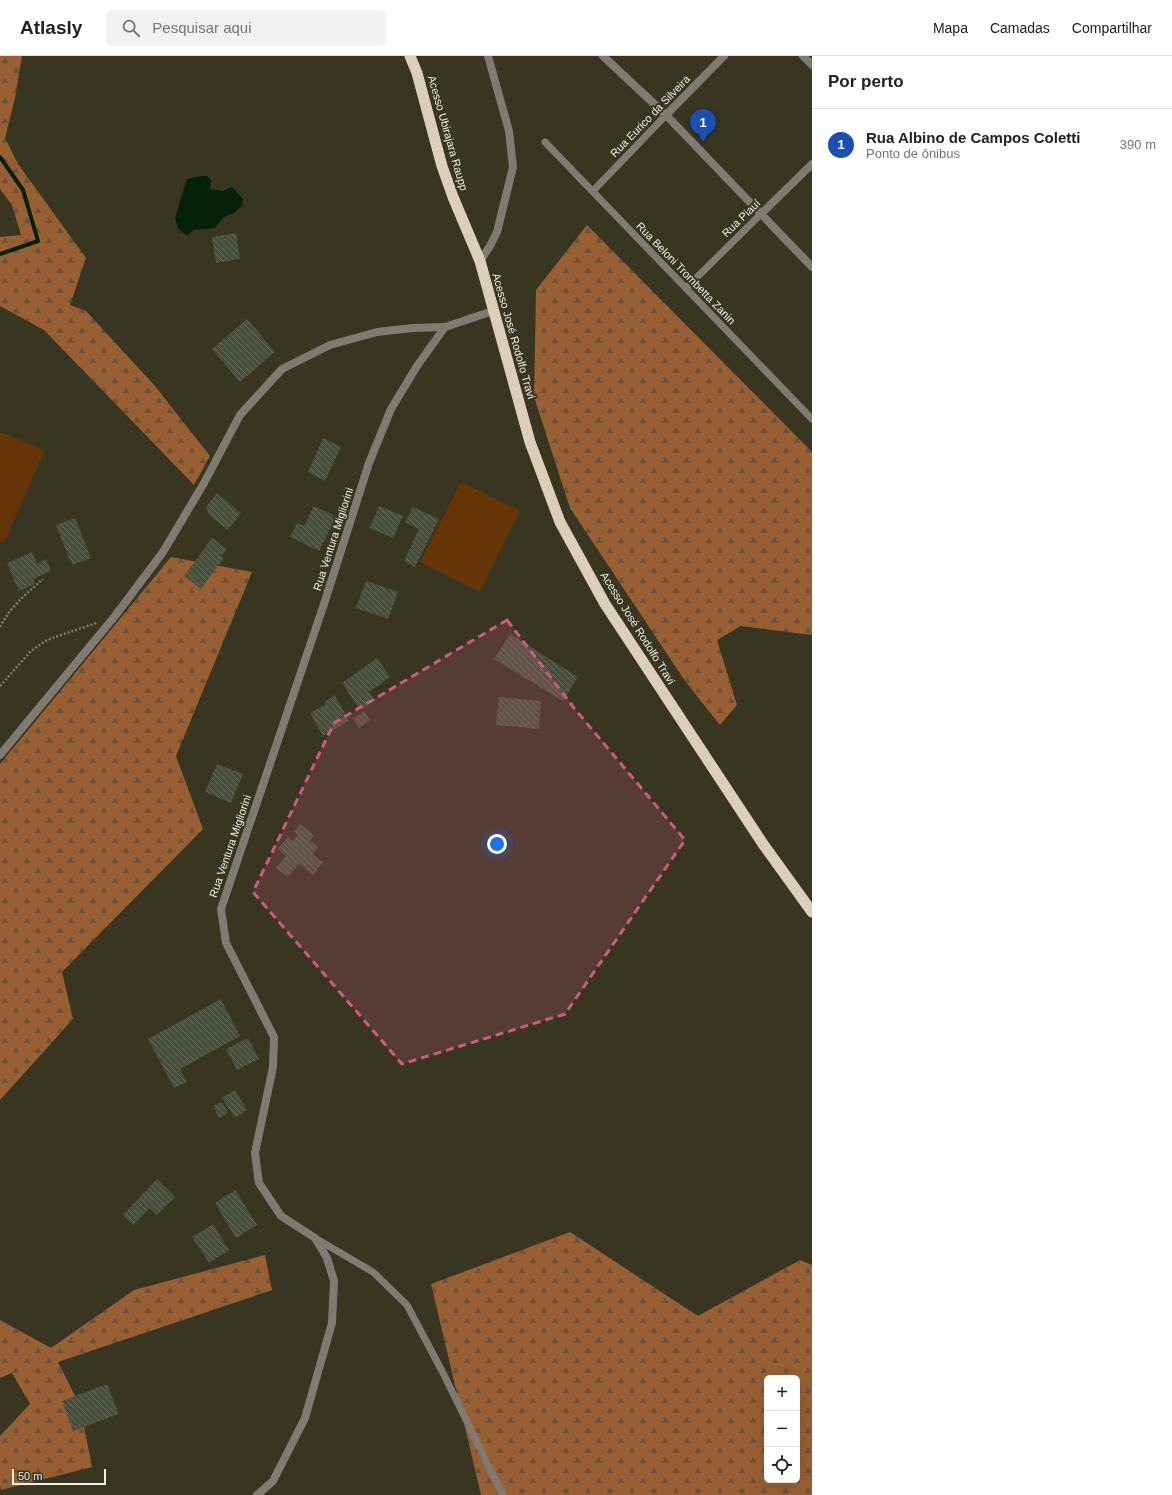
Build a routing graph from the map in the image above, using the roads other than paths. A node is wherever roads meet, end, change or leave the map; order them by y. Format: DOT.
graph roads {
  1 [pos="410,56"];
  2 [pos="488,56"];
  3 [pos="604,56"];
  4 [pos="724,56"];
  5 [pos="803,56"];
  6 [pos="812,65"];
  7 [pos="666,116"];
  8 [pos="545,142"];
  9 [pos="812,164"];
  10 [pos="593,191"];
  11 [pos="761,214"];
  12 [pos="480,261"];
  13 [pos="812,267"];
  14 [pos="686,288"];
  15 [pos="494,311"];
  16 [pos="445,327"];
  17 [pos="812,419"];
  18 [pos="0,755"];
  19 [pos="812,912"];
  20 [pos="316,1238"];
  21 [pos="257,1495"];
  22 [pos="503,1495"];
  1 -- 12 [label="highway, Acesso Ubirajara Raupp"];
  2 -- 12 [label="street"];
  3 -- 7 [label="street"];
  4 -- 7 [label="street, Rua Eurico da Silveira"];
  5 -- 6 [label="street"];
  7 -- 10 [label="lane, Rua Eurico da Silveira"];
  7 -- 11 [label="street"];
  8 -- 10 [label="lane, Rua Beloni Trombetta Zanin"];
  9 -- 11 [label="street, Rua Piauí"];
  10 -- 14 [label="lane, Rua Beloni Trombetta Zanin"];
  11 -- 13 [label="street"];
  11 -- 14 [label="lane, Rua Piauí"];
  12 -- 15 [label="highway, Acesso José Rodolfo Travi"];
  14 -- 17 [label="lane, Rua Beloni Trombetta Zanin"];
  15 -- 16 [label="street"];
  15 -- 19 [label="highway, Acesso José Rodolfo Travi"];
  16 -- 18 [label="street"];
  16 -- 20 [label="street, Rua Ventura Migliorini"];
  20 -- 21 [label="street, Rua Ventura Migliorini"];
  20 -- 22 [label="lane"];
}
